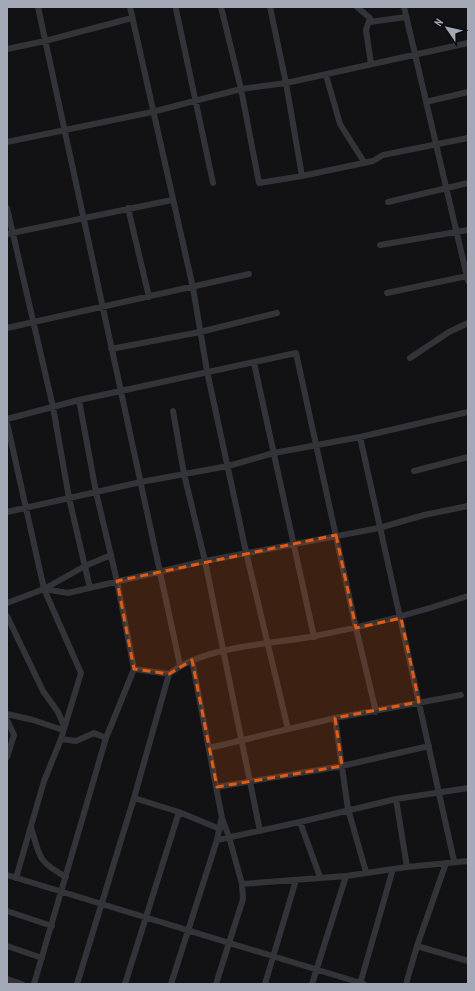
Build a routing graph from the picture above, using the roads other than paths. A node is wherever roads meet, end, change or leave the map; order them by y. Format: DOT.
graph roads {
  1 [pos="38,7"];
  2 [pos="130,7"];
  3 [pos="221,7"];
  4 [pos="270,7"];
  5 [pos="357,7"];
  6 [pos="404,7"];
  7 [pos="176,9"];
  8 [pos="406,16"];
  9 [pos="132,18"];
  10 [pos="370,22"];
  11 [pos="45,41"];
  12 [pos="468,43"];
  13 [pos="7,49"];
  14 [pos="415,55"];
  15 [pos="371,64"];
  16 [pos="326,75"];
  17 [pos="286,84"];
  18 [pos="241,89"];
  19 [pos="468,92"];
  20 [pos="194,101"];
  21 [pos="426,102"];
  22 [pos="152,112"];
  23 [pos="64,130"];
  24 [pos="468,138"];
  25 [pos="7,142"];
  26 [pos="436,145"];
  27 [pos="364,162"];
  28 [pos="302,176"];
  29 [pos="213,183"];
  30 [pos="468,184"];
  31 [pos="446,188"];
  32 [pos="172,200"];
  33 [pos="388,202"];
  34 [pos="7,208"];
  35 [pos="128,208"];
  36 [pos="84,217"];
  37 [pos="468,230"];
  38 [pos="456,232"];
  39 [pos="9,233"];
  40 [pos="380,245"];
  41 [pos="249,274"];
  42 [pos="467,278"];
  43 [pos="192,288"];
  44 [pos="387,294"];
  45 [pos="149,297"];
  46 [pos="102,306"];
  47 [pos="276,313"];
  48 [pos="33,322"];
  49 [pos="468,323"];
  50 [pos="7,328"];
  51 [pos="200,332"];
  52 [pos="111,349"];
  53 [pos="410,358"];
  54 [pos="254,363"];
  55 [pos="207,371"];
  56 [pos="120,390"];
  57 [pos="79,400"];
  58 [pos="53,407"];
  59 [pos="173,411"];
  60 [pos="468,412"];
  61 [pos="7,419"];
  62 [pos="7,423"];
  63 [pos="360,438"];
  64 [pos="316,446"];
  65 [pos="274,454"];
  66 [pos="468,457"];
  67 [pos="228,466"];
  68 [pos="414,471"];
  69 [pos="184,474"];
  70 [pos="141,482"];
  71 [pos="96,492"];
  72 [pos="69,498"];
  73 [pos="468,506"];
  74 [pos="26,507"];
  75 [pos="7,512"];
  76 [pos="379,528"];
  77 [pos="336,536"];
  78 [pos="292,543"];
  79 [pos="246,552"];
  80 [pos="111,555"];
  81 [pos="205,561"];
  82 [pos="85,566"];
  83 [pos="160,571"];
  84 [pos="117,581"];
  85 [pos="90,588"];
  86 [pos="44,589"];
  87 [pos="468,596"];
  88 [pos="7,603"];
  89 [pos="7,616"];
  90 [pos="400,618"];
  91 [pos="356,628"];
  92 [pos="314,637"];
  93 [pos="267,643"];
  94 [pos="223,652"];
  95 [pos="192,660"];
  96 [pos="180,666"];
  97 [pos="134,669"];
  98 [pos="169,674"];
  99 [pos="461,695"];
  100 [pos="419,702"];
  101 [pos="376,712"];
  102 [pos="7,714"];
  103 [pos="335,718"];
  104 [pos="7,720"];
  105 [pos="63,728"];
  106 [pos="288,729"];
  107 [pos="14,735"];
  108 [pos="7,738"];
  109 [pos="106,738"];
  110 [pos="60,739"];
  111 [pos="241,740"];
  112 [pos="429,746"];
  113 [pos="210,748"];
  114 [pos="7,757"];
  115 [pos="342,766"];
  116 [pos="250,783"];
  117 [pos="217,787"];
  118 [pos="468,788"];
  119 [pos="439,792"];
  120 [pos="134,798"];
  121 [pos="396,799"];
  122 [pos="348,809"];
  123 [pos="179,812"];
  124 [pos="222,818"];
  125 [pos="300,822"];
  126 [pos="30,826"];
  127 [pos="220,829"];
  128 [pos="260,831"];
  129 [pos="229,837"];
  130 [pos="217,840"];
  131 [pos="468,861"];
  132 [pos="454,862"];
  133 [pos="446,863"];
  134 [pos="407,867"];
  135 [pos="393,869"];
  136 [pos="366,872"];
  137 [pos="7,875"];
  138 [pos="346,876"];
  139 [pos="66,877"];
  140 [pos="320,877"];
  141 [pos="16,878"];
  142 [pos="296,880"];
  143 [pos="242,884"];
  144 [pos="61,892"];
  145 [pos="101,904"];
  146 [pos="7,911"];
  147 [pos="145,918"];
  148 [pos="52,926"];
  149 [pos="187,930"];
  150 [pos="228,943"];
  151 [pos="7,946"];
  152 [pos="417,946"];
  153 [pos="274,956"];
  154 [pos="42,958"];
  155 [pos="468,961"];
  156 [pos="316,969"];
  157 [pos="7,979"];
  158 [pos="22,984"];
  159 [pos="34,984"];
  160 [pos="77,984"];
  161 [pos="124,984"];
  162 [pos="171,984"];
  163 [pos="216,984"];
  164 [pos="265,984"];
  165 [pos="312,984"];
  166 [pos="362,984"];
  167 [pos="406,984"];
  1 -- 11 [label="street"];
  2 -- 9 [label="street"];
  3 -- 18 [label="street"];
  4 -- 17 [label="street"];
  5 -- 10 [label="street"];
  6 -- 8 [label="street"];
  7 -- 20 [label="street"];
  8 -- 10 [label="street"];
  8 -- 14 [label="street"];
  9 -- 11 [label="street"];
  9 -- 22 [label="street"];
  10 -- 15 [label="street"];
  11 -- 13 [label="street"];
  11 -- 23 [label="street"];
  12 -- 14 [label="street"];
  14 -- 15 [label="street"];
  14 -- 21 [label="street"];
  15 -- 16 [label="street"];
  16 -- 17 [label="street"];
  16 -- 27 [label="street"];
  17 -- 18 [label="street"];
  17 -- 28 [label="street"];
  18 -- 20 [label="street"];
  18 -- 28 [label="street"];
  19 -- 21 [label="street"];
  20 -- 22 [label="street"];
  20 -- 29 [label="street"];
  21 -- 26 [label="street"];
  22 -- 23 [label="street"];
  22 -- 32 [label="street"];
  23 -- 25 [label="street"];
  23 -- 36 [label="street"];
  24 -- 26 [label="street"];
  26 -- 27 [label="street"];
  26 -- 31 [label="street"];
  27 -- 28 [label="street"];
  30 -- 31 [label="street"];
  31 -- 33 [label="street"];
  31 -- 38 [label="street"];
  32 -- 35 [label="street"];
  32 -- 43 [label="street"];
  34 -- 39 [label="street"];
  35 -- 36 [label="street"];
  35 -- 45 [label="street"];
  36 -- 39 [label="street"];
  36 -- 46 [label="street"];
  37 -- 38 [label="street"];
  38 -- 40 [label="street"];
  38 -- 42 [label="street"];
  39 -- 48 [label="street"];
  41 -- 43 [label="street"];
  42 -- 44 [label="street"];
  43 -- 45 [label="street"];
  43 -- 51 [label="street"];
  45 -- 46 [label="street"];
  46 -- 48 [label="street"];
  46 -- 52 [label="street"];
  47 -- 51 [label="street"];
  48 -- 50 [label="street"];
  48 -- 58 [label="street"];
  49 -- 53 [label="street"];
  51 -- 52 [label="street"];
  51 -- 55 [label="street"];
  52 -- 56 [label="street"];
  54 -- 55 [label="street"];
  54 -- 64 [label="street"];
  54 -- 65 [label="street"];
  55 -- 56 [label="street"];
  55 -- 67 [label="street"];
  56 -- 57 [label="street"];
  56 -- 70 [label="street"];
  57 -- 58 [label="street"];
  57 -- 71 [label="street"];
  58 -- 61 [label="street"];
  58 -- 72 [label="street"];
  59 -- 69 [label="street"];
  60 -- 63 [label="street"];
  62 -- 74 [label="street"];
  63 -- 64 [label="street"];
  63 -- 76 [label="street"];
  64 -- 65 [label="street"];
  64 -- 77 [label="street"];
  65 -- 67 [label="street"];
  65 -- 78 [label="street"];
  66 -- 68 [label="street"];
  67 -- 69 [label="street"];
  67 -- 79 [label="street"];
  69 -- 70 [label="street"];
  69 -- 81 [label="street"];
  70 -- 71 [label="street"];
  70 -- 83 [label="street"];
  71 -- 72 [label="street"];
  71 -- 80 [label="street"];
  72 -- 74 [label="street"];
  72 -- 82 [label="street"];
  73 -- 76 [label="street"];
  74 -- 75 [label="street"];
  74 -- 86 [label="street"];
  76 -- 77 [label="street"];
  76 -- 90 [label="street"];
  77 -- 78 [label="street"];
  77 -- 91 [label="street"];
  78 -- 79 [label="street"];
  78 -- 92 [label="street"];
  79 -- 81 [label="street"];
  79 -- 93 [label="street"];
  80 -- 82 [label="street"];
  80 -- 84 [label="street"];
  81 -- 83 [label="street"];
  81 -- 94 [label="street"];
  82 -- 85 [label="street"];
  82 -- 86 [label="street"];
  83 -- 84 [label="street"];
  83 -- 96 [label="street"];
  84 -- 85 [label="street"];
  84 -- 97 [label="street"];
  85 -- 86 [label="street"];
  86 -- 88 [label="street"];
  86 -- 105 [label="street"];
  87 -- 90 [label="street"];
  89 -- 105 [label="street"];
  90 -- 91 [label="street"];
  90 -- 100 [label="street"];
  91 -- 92 [label="street"];
  91 -- 101 [label="street"];
  92 -- 93 [label="street"];
  93 -- 94 [label="street"];
  93 -- 106 [label="street"];
  94 -- 95 [label="street"];
  94 -- 111 [label="street"];
  95 -- 96 [label="street"];
  95 -- 113 [label="street"];
  96 -- 98 [label="street"];
  97 -- 98 [label="street"];
  97 -- 109 [label="street"];
  98 -- 120 [label="street"];
  99 -- 100 [label="street"];
  100 -- 101 [label="street"];
  100 -- 112 [label="street"];
  101 -- 103 [label="street"];
  102 -- 105 [label="street"];
  103 -- 106 [label="street"];
  103 -- 115 [label="street"];
  104 -- 107 [label="street"];
  105 -- 110 [label="street"];
  106 -- 111 [label="street"];
  107 -- 108 [label="street"];
  107 -- 114 [label="street"];
  109 -- 110 [label="street"];
  109 -- 139 [label="street"];
  110 -- 126 [label="street"];
  111 -- 113 [label="street"];
  111 -- 116 [label="street"];
  112 -- 115 [label="street"];
  112 -- 119 [label="street"];
  113 -- 117 [label="street"];
  115 -- 116 [label="street"];
  115 -- 122 [label="street"];
  116 -- 117 [label="street"];
  116 -- 128 [label="street"];
  117 -- 124 [label="street"];
  118 -- 119 [label="street"];
  119 -- 121 [label="street"];
  119 -- 132 [label="street"];
  120 -- 123 [label="street"];
  120 -- 145 [label="street"];
  121 -- 122 [label="street"];
  121 -- 134 [label="street"];
  122 -- 125 [label="street"];
  122 -- 136 [label="street"];
  123 -- 127 [label="street"];
  123 -- 147 [label="street"];
  124 -- 127 [label="street"];
  124 -- 129 [label="street"];
  125 -- 128 [label="street"];
  125 -- 140 [label="street"];
  126 -- 139 [label="street"];
  126 -- 141 [label="street"];
  127 -- 130 [label="street"];
  128 -- 129 [label="street"];
  129 -- 130 [label="street"];
  129 -- 143 [label="street"];
  130 -- 149 [label="street"];
  131 -- 132 [label="street"];
  132 -- 133 [label="street"];
  133 -- 134 [label="street"];
  133 -- 152 [label="street"];
  134 -- 135 [label="street"];
  135 -- 136 [label="street"];
  135 -- 166 [label="street"];
  136 -- 138 [label="street"];
  137 -- 141 [label="street"];
  138 -- 140 [label="street"];
  138 -- 156 [label="street"];
  139 -- 144 [label="street"];
  140 -- 142 [label="street"];
  141 -- 144 [label="street"];
  142 -- 143 [label="street"];
  142 -- 153 [label="street"];
  143 -- 150 [label="street"];
  144 -- 145 [label="street"];
  144 -- 148 [label="street"];
  145 -- 147 [label="street"];
  145 -- 160 [label="street"];
  146 -- 148 [label="street"];
  147 -- 149 [label="street"];
  147 -- 161 [label="street"];
  148 -- 154 [label="street"];
  149 -- 150 [label="street"];
  149 -- 162 [label="street"];
  150 -- 153 [label="street"];
  150 -- 163 [label="street"];
  151 -- 154 [label="street"];
  152 -- 155 [label="street"];
  152 -- 167 [label="street"];
  153 -- 156 [label="street"];
  153 -- 164 [label="street"];
  154 -- 159 [label="street"];
  156 -- 165 [label="street"];
  156 -- 166 [label="street"];
  157 -- 158 [label="street"];
}
